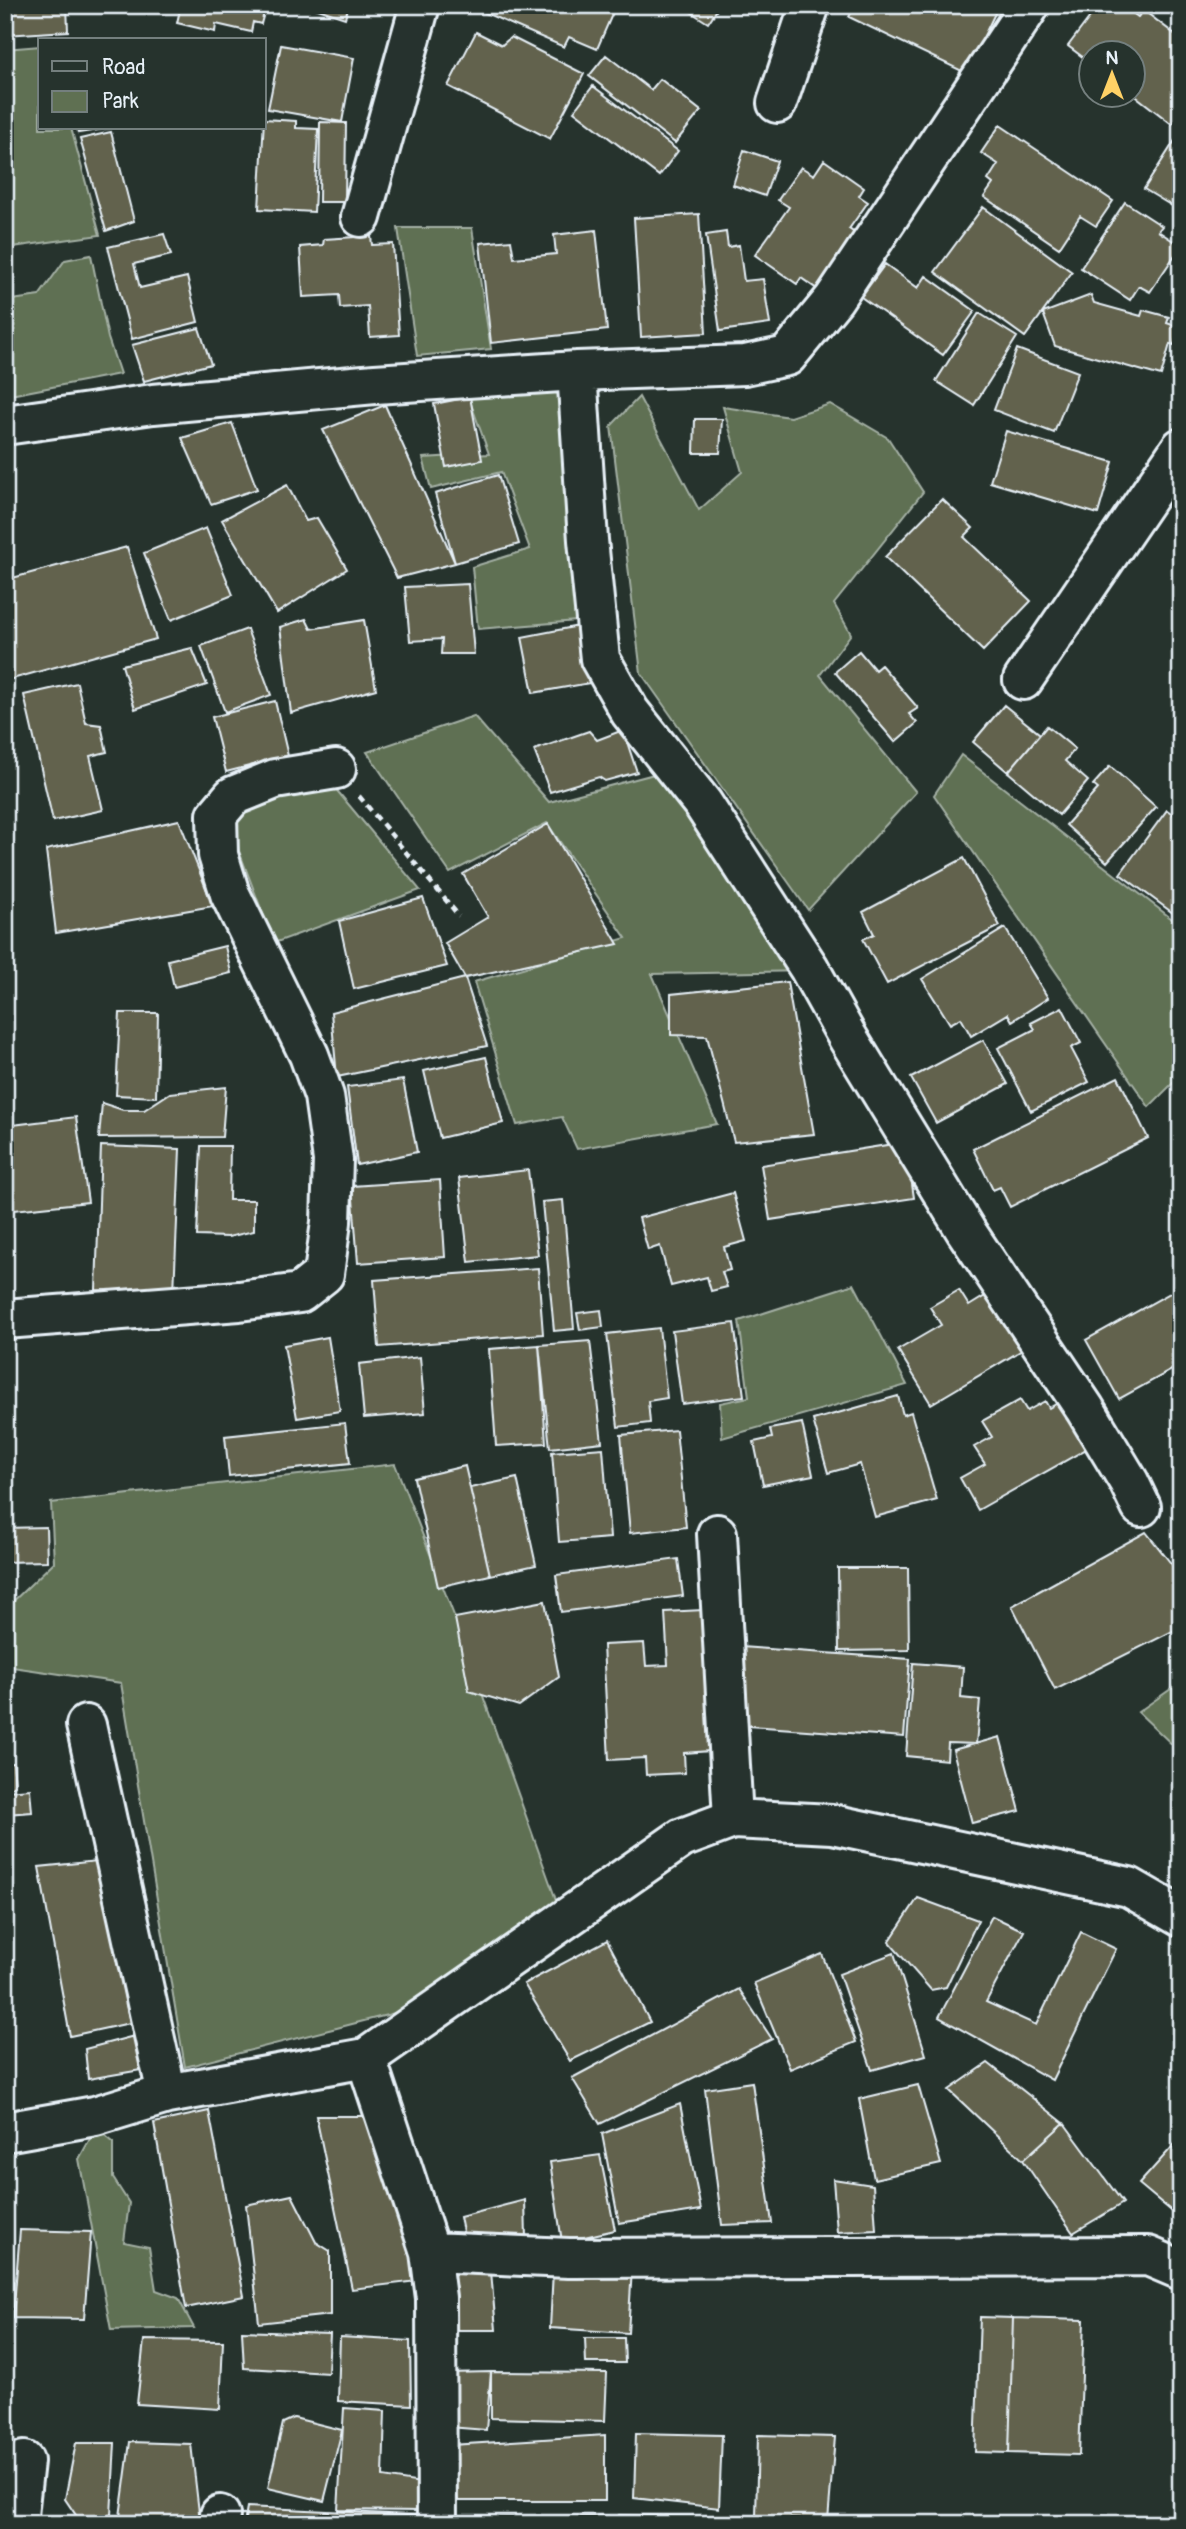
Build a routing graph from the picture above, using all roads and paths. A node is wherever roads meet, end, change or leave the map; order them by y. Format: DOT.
graph roads {
  1 [pos="420,5"];
  2 [pos="810,5"];
  3 [pos="1030,5"];
  4 [pos="777,103"];
  5 [pos="360,217"];
  6 [pos="577,371"];
  7 [pos="5,425"];
  8 [pos="1181,448"];
  9 [pos="1023,680"];
  10 [pos="336,769"];
  11 [pos="459,916"];
  12 [pos="5,1319"];
  13 [pos="1141,1507"];
  14 [pos="716,1534"];
  15 [pos="86,1725"];
  16 [pos="733,1819"];
  17 [pos="1181,1917"];
  18 [pos="366,2058"];
  19 [pos="167,2094"];
  20 [pos="5,2132"];
  21 [pos="430,2252"];
  22 [pos="1181,2270"];
  23 [pos="24,2461"];
  24 [pos="17,2524"];
  25 [pos="437,2524"];
  1 -- 5 [label="street"];
  2 -- 4 [label="street"];
  3 -- 6 [label="street"];
  6 -- 7 [label="street"];
  6 -- 13 [label="street"];
  8 -- 9 [label="street"];
  10 -- 11 [label="path"];
  10 -- 12 [label="street"];
  14 -- 16 [label="street"];
  15 -- 19 [label="street"];
  16 -- 17 [label="street"];
  16 -- 18 [label="street"];
  18 -- 19 [label="street"];
  18 -- 21 [label="street"];
  19 -- 20 [label="street"];
  21 -- 22 [label="street"];
  21 -- 25 [label="street"];
  23 -- 24 [label="street"];
}
